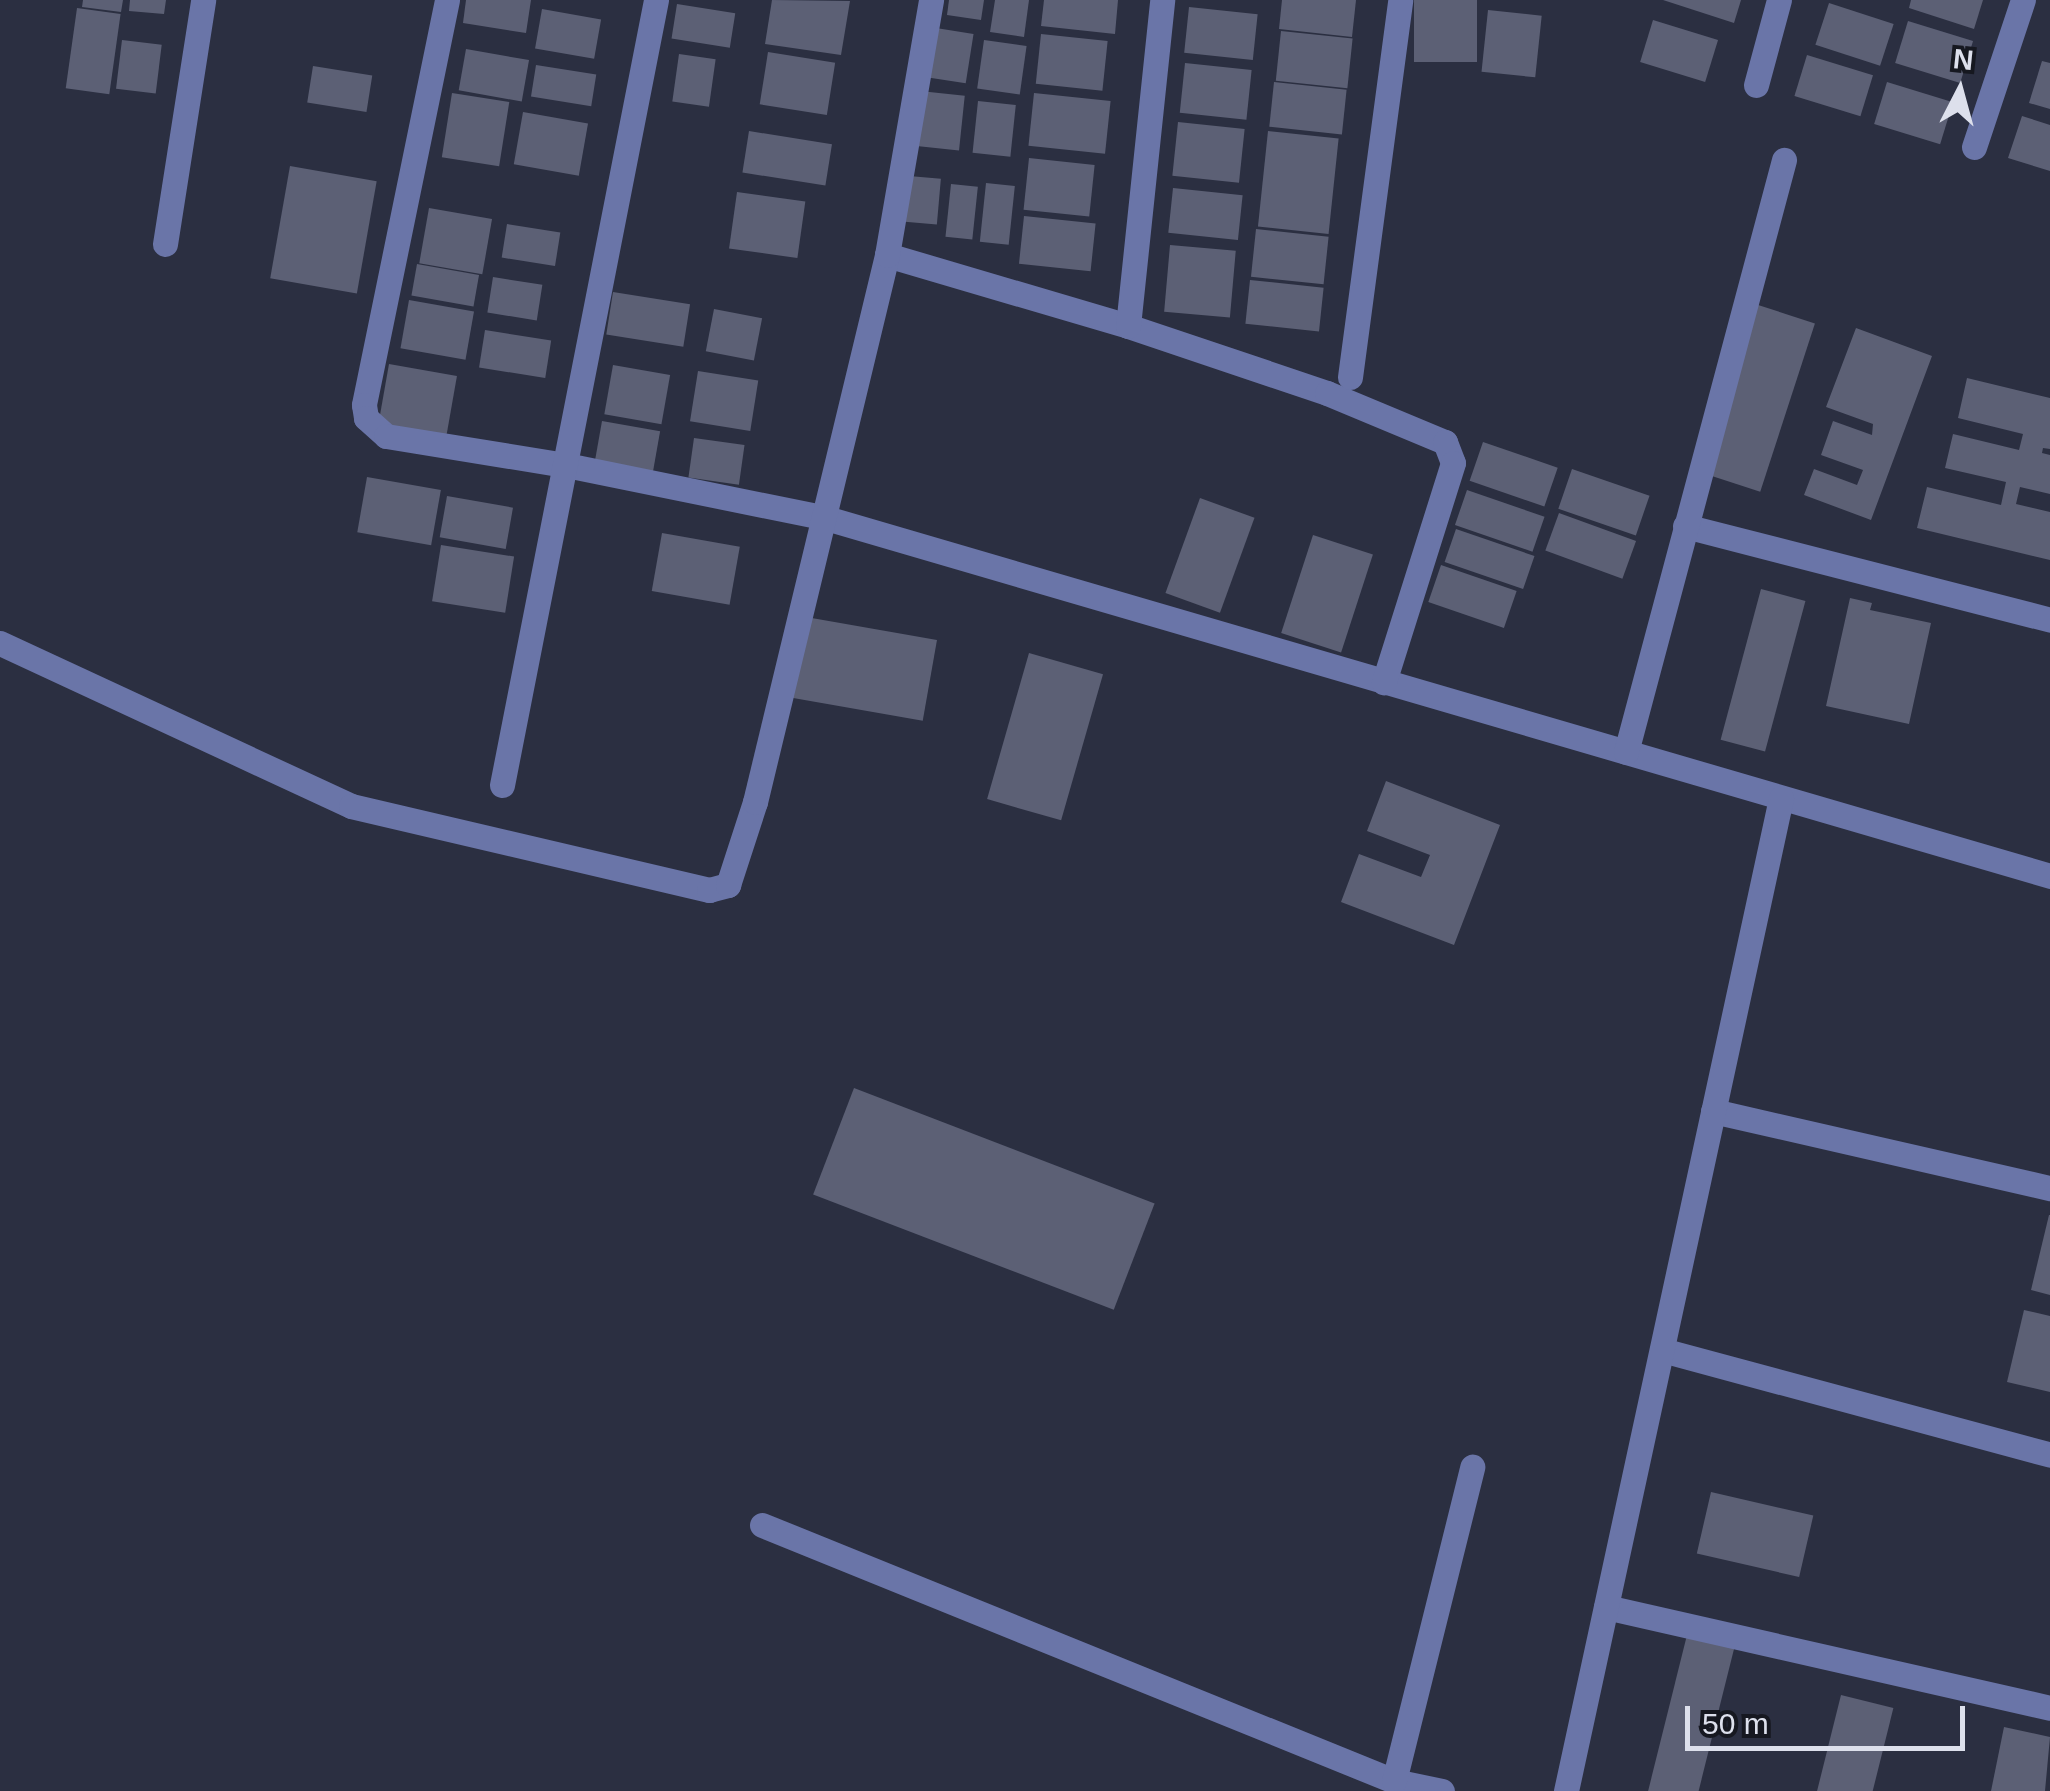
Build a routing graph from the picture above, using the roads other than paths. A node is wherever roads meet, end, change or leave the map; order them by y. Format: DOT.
graph roads {
  1 [pos="203,0"];
  2 [pos="447,0"];
  3 [pos="656,0"];
  4 [pos="931,0"];
  5 [pos="1162,0"];
  6 [pos="1400,0"];
  7 [pos="1779,0"];
  8 [pos="2023,0"];
  9 [pos="1756,85"];
  10 [pos="1974,148"];
  11 [pos="1784,160"];
  12 [pos="165,244"];
  13 [pos="887,255"];
  14 [pos="1128,326"];
  15 [pos="1350,377"];
  16 [pos="1327,393"];
  17 [pos="1357,407"];
  18 [pos="566,466"];
  19 [pos="826,518"];
  20 [pos="1685,526"];
  21 [pos="2050,620"];
  22 [pos="0,643"];
  23 [pos="1384,682"];
  24 [pos="1626,752"];
  25 [pos="502,785"];
  26 [pos="1781,798"];
  27 [pos="2050,876"];
  28 [pos="1713,1111"];
  29 [pos="2050,1188"];
  30 [pos="1662,1350"];
  31 [pos="2050,1455"];
  32 [pos="1472,1467"];
  33 [pos="762,1524"];
  34 [pos="1606,1607"];
  35 [pos="2050,1708"];
  36 [pos="1394,1781"];
  37 [pos="1442,1791"];
  38 [pos="1566,1791"];
  1 -- 12 [label="street"];
  2 -- 18 [label="street"];
  3 -- 18 [label="street"];
  4 -- 13 [label="street"];
  5 -- 14 [label="street"];
  6 -- 15 [label="street"];
  7 -- 9 [label="street"];
  8 -- 10 [label="street"];
  11 -- 20 [label="street"];
  13 -- 14 [label="street"];
  13 -- 19 [label="street"];
  14 -- 16 [label="street"];
  15 -- 16 [label="street"];
  15 -- 17 [label="street"];
  16 -- 17 [label="street"];
  17 -- 23 [label="street"];
  18 -- 19 [label="street"];
  18 -- 25 [label="street"];
  19 -- 22 [label="street"];
  19 -- 23 [label="street"];
  20 -- 21 [label="street"];
  20 -- 24 [label="street"];
  23 -- 24 [label="street"];
  24 -- 26 [label="street"];
  26 -- 27 [label="street"];
  26 -- 28 [label="street"];
  28 -- 29 [label="street"];
  28 -- 30 [label="street"];
  30 -- 31 [label="street"];
  30 -- 34 [label="street"];
  32 -- 36 [label="street"];
  33 -- 36 [label="street"];
  34 -- 35 [label="street"];
  34 -- 38 [label="street"];
  36 -- 37 [label="street"];
}
